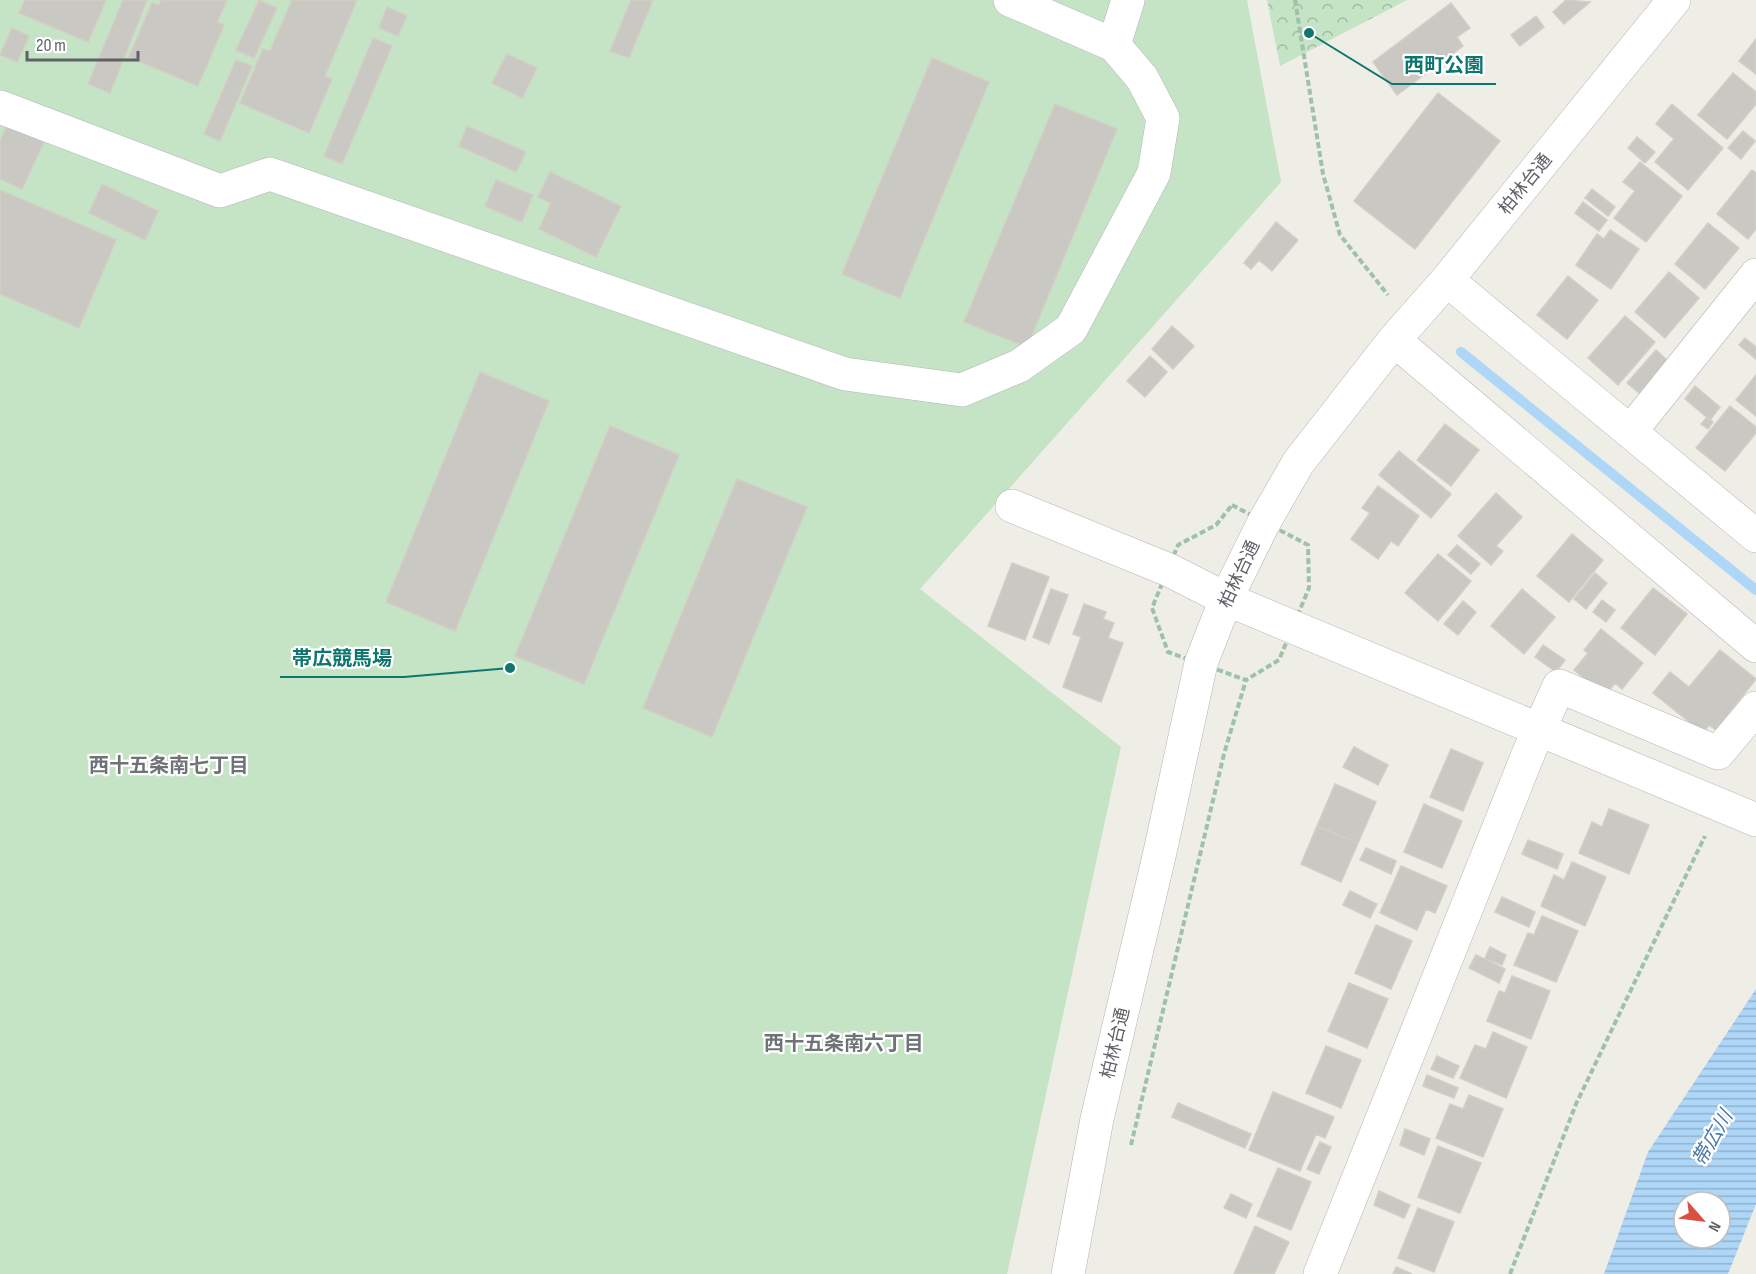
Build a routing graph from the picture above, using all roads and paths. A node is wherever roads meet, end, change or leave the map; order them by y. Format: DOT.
graph roads {
  1 [pos="1010,0"];
  2 [pos="1128,0"];
  3 [pos="1295,0"];
  4 [pos="1674,0"];
  5 [pos="1114,45"];
  6 [pos="0,107"];
  7 [pos="1756,275"];
  8 [pos="1447,280"];
  9 [pos="1390,297"];
  10 [pos="1394,340"];
  11 [pos="1630,432"];
  12 [pos="1239,496"];
  13 [pos="1232,505"];
  14 [pos="1012,506"];
  15 [pos="1756,536"];
  16 [pos="1226,598"];
  17 [pos="1756,646"];
  18 [pos="1246,680"];
  19 [pos="1756,708"];
  20 [pos="1538,729"];
  21 [pos="1755,820"];
  22 [pos="1709,827"];
  23 [pos="1130,1150"];
  24 [pos="1068,1274"];
  25 [pos="1320,1274"];
  26 [pos="1510,1274"];
  1 -- 5 [label="street"];
  2 -- 5 [label="street"];
  3 -- 9 [label="path"];
  4 -- 8 [label="street, 柏林台通"];
  5 -- 6 [label="street"];
  7 -- 11 [label="street"];
  8 -- 10 [label="street, 柏林台通"];
  8 -- 11 [label="street"];
  10 -- 16 [label="street, 柏林台通"];
  10 -- 17 [label="street"];
  11 -- 15 [label="street"];
  12 -- 13 [label="path"];
  14 -- 16 [label="street"];
  16 -- 20 [label="street"];
  16 -- 24 [label="street, 柏林台通"];
  18 -- 23 [label="path"];
  19 -- 20 [label="street"];
  20 -- 21 [label="street"];
  20 -- 25 [label="street"];
  22 -- 26 [label="path"];
}
